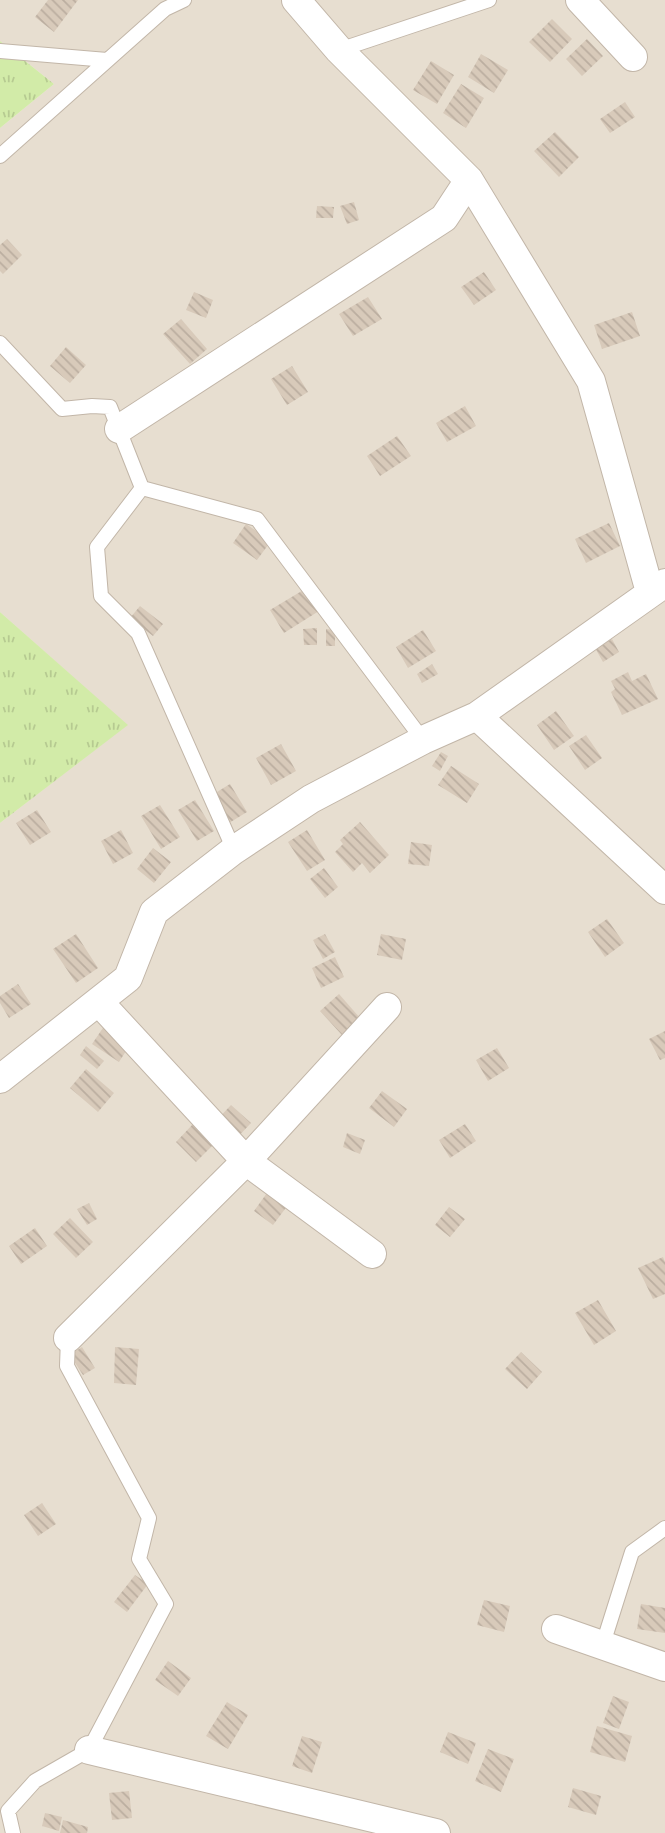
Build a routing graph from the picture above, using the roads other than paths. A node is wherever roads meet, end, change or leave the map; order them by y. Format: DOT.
graph roads {
  1 [pos="184,0"];
  2 [pos="296,0"];
  3 [pos="489,0"];
  4 [pos="580,0"];
  5 [pos="339,50"];
  6 [pos="0,51"];
  7 [pos="632,57"];
  8 [pos="107,60"];
  9 [pos="0,156"];
  10 [pos="469,180"];
  11 [pos="0,343"];
  12 [pos="119,429"];
  13 [pos="142,488"];
  14 [pos="658,588"];
  15 [pos="477,716"];
  16 [pos="423,740"];
  17 [pos="234,850"];
  18 [pos="665,890"];
  19 [pos="99,1002"];
  20 [pos="387,1007"];
  21 [pos="0,1079"];
  22 [pos="246,1161"];
  23 [pos="372,1254"];
  24 [pos="68,1338"];
  25 [pos="665,1528"];
  26 [pos="556,1629"];
  27 [pos="603,1647"];
  28 [pos="665,1667"];
  29 [pos="89,1750"];
  30 [pos="13,1833"];
  31 [pos="436,1833"];
  1 -- 8 [label="lane"];
  2 -- 5 [label="street"];
  3 -- 5 [label="lane"];
  4 -- 7 [label="street"];
  5 -- 10 [label="street"];
  6 -- 8 [label="lane"];
  8 -- 9 [label="lane"];
  10 -- 12 [label="street"];
  10 -- 14 [label="street"];
  11 -- 12 [label="lane"];
  12 -- 13 [label="lane"];
  13 -- 16 [label="lane"];
  13 -- 17 [label="lane"];
  14 -- 15 [label="street"];
  15 -- 16 [label="street"];
  15 -- 18 [label="street"];
  16 -- 17 [label="street"];
  17 -- 19 [label="street"];
  19 -- 21 [label="street"];
  19 -- 22 [label="street"];
  20 -- 22 [label="street"];
  22 -- 23 [label="street"];
  22 -- 24 [label="street"];
  24 -- 29 [label="lane"];
  25 -- 27 [label="lane"];
  26 -- 27 [label="street"];
  27 -- 28 [label="street"];
  29 -- 30 [label="lane"];
  29 -- 31 [label="street"];
}
